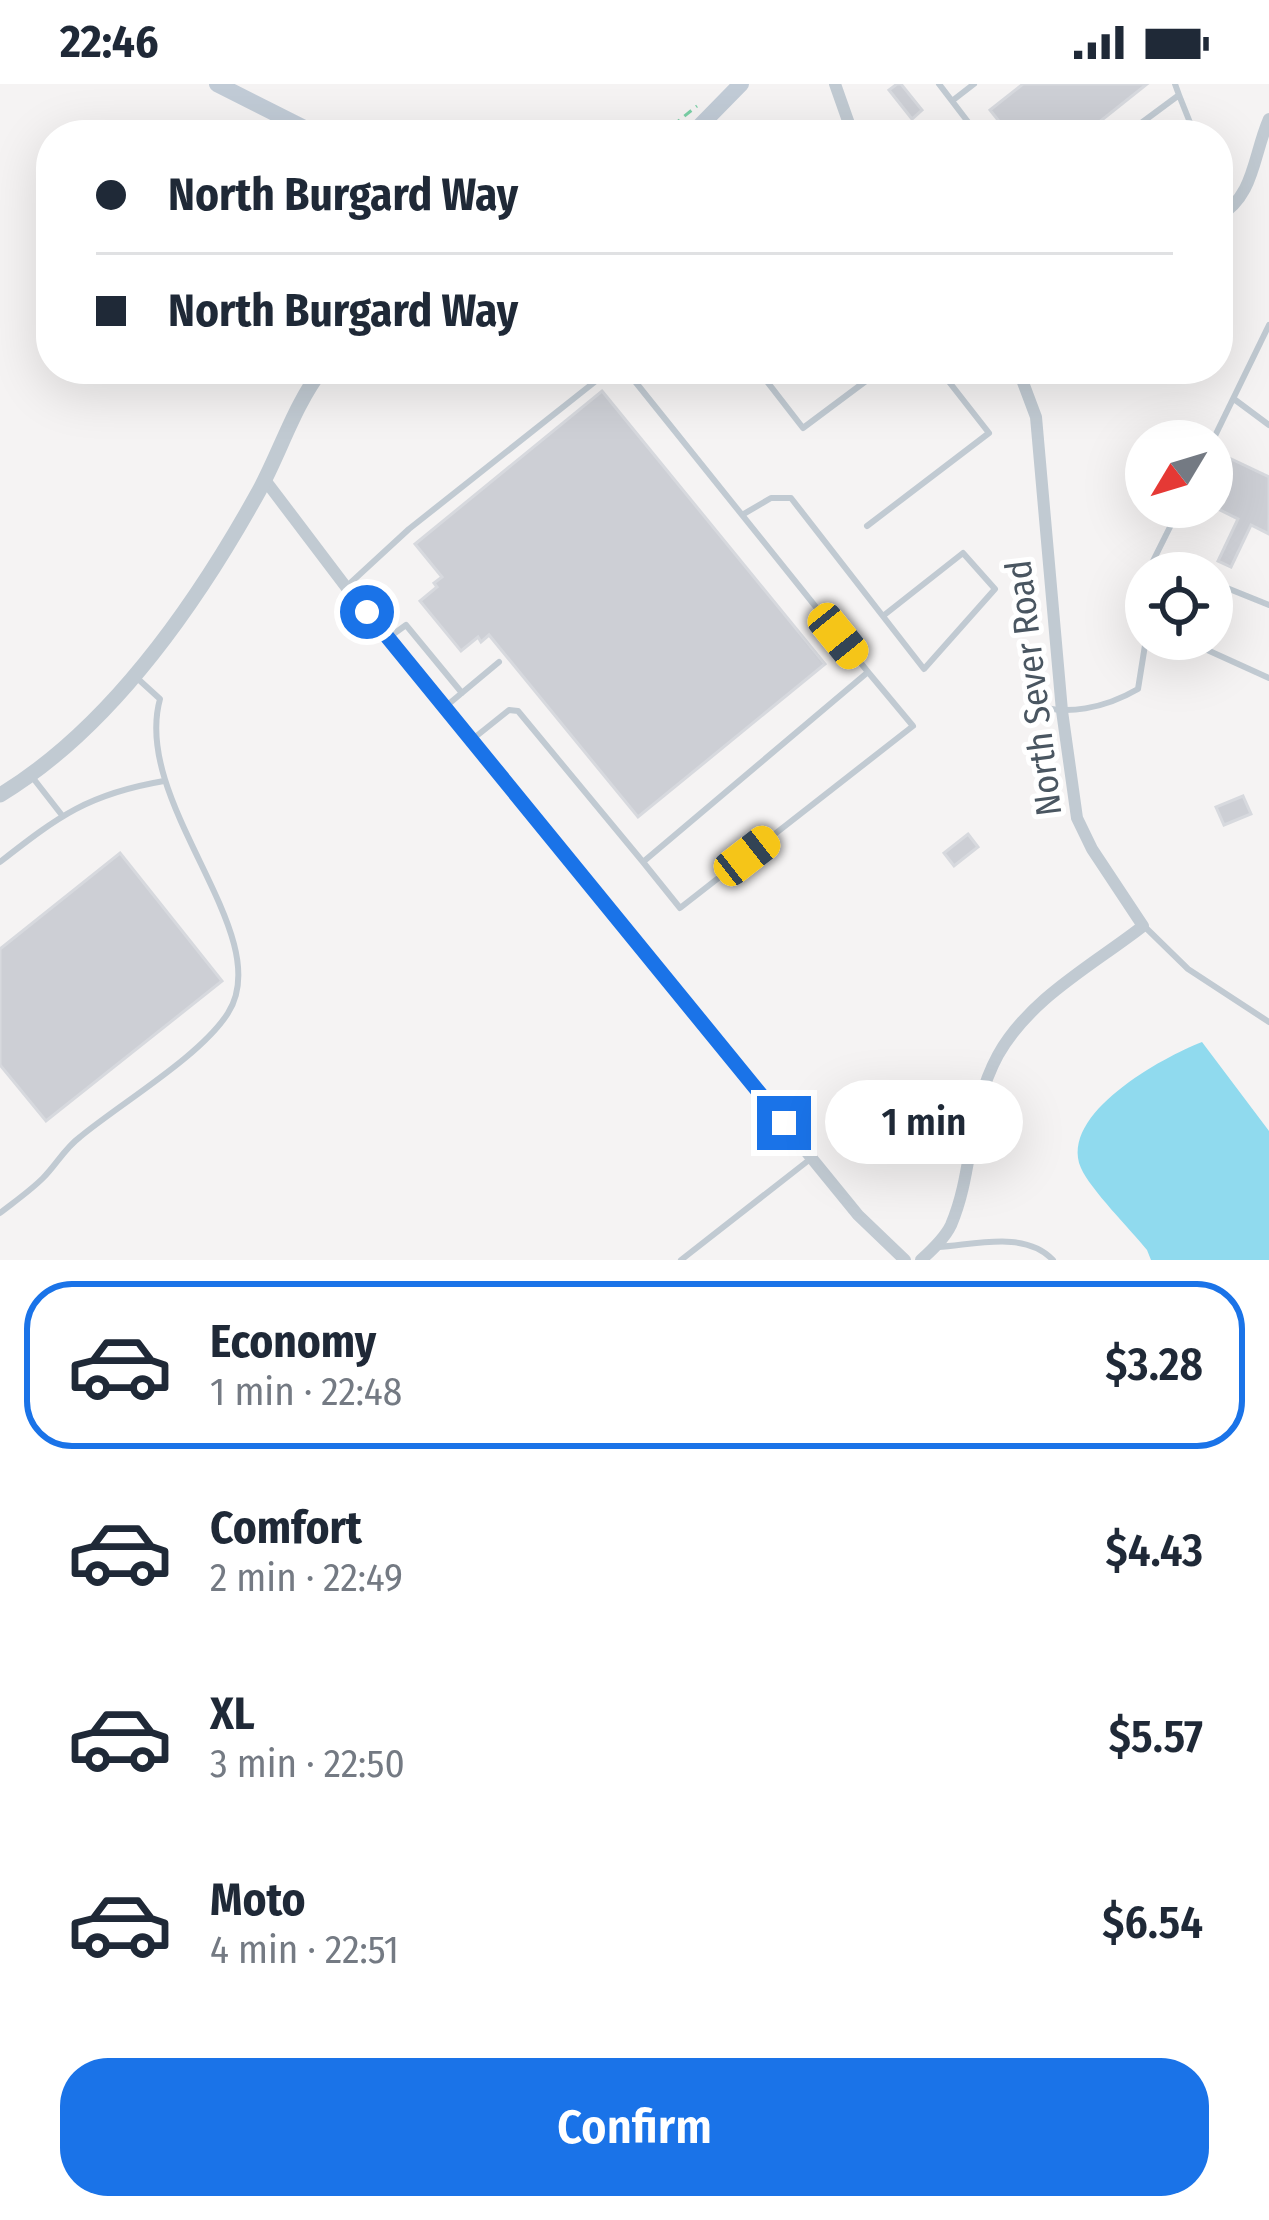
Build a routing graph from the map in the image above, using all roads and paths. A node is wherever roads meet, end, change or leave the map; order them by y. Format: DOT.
graph roads {
  1 [pos="217,84"];
  2 [pos="741,84"];
  3 [pos="835,84"];
  4 [pos="939,84"];
  5 [pos="974,84"];
  6 [pos="1175,84"];
  7 [pos="1178,95"];
  8 [pos="705,99"];
  9 [pos="952,101"];
  10 [pos="1269,118"];
  11 [pos="288,120"];
  12 [pos="679,120"];
  13 [pos="706,120"];
  14 [pos="848,120"];
  15 [pos="967,120"];
  16 [pos="1145,120"];
  17 [pos="1189,120"];
  18 [pos="1233,208"];
  19 [pos="1269,325"];
  20 [pos="312,384"];
  21 [pos="592,384"];
  22 [pos="637,384"];
  23 [pos="769,384"];
  24 [pos="862,384"];
  25 [pos="951,384"];
  26 [pos="1026,384"];
  27 [pos="1234,399"];
  28 [pos="1223,420"];
  29 [pos="1269,425"];
  30 [pos="265,480"];
  31 [pos="742,515"];
  32 [pos="866,526"];
  33 [pos="346,586"];
  34 [pos="1233,590"];
  35 [pos="1269,605"];
  36 [pos="883,616"];
  37 [pos="388,638"];
  38 [pos="1143,660"];
  39 [pos="1229,660"];
  40 [pos="500,662"];
  41 [pos="868,673"];
  42 [pos="134,676"];
  43 [pos="1269,678"];
  44 [pos="462,693"];
  45 [pos="1030,703"];
  46 [pos="445,707"];
  47 [pos="1062,711"];
  48 [pos="472,740"];
  49 [pos="30,776"];
  50 [pos="164,781"];
  51 [pos="0,795"];
  52 [pos="61,814"];
  53 [pos="0,862"];
  54 [pos="644,862"];
  55 [pos="1143,926"];
  56 [pos="1269,1022"];
  57 [pos="812,1158"];
  58 [pos="0,1213"];
  59 [pos="934,1248"];
  60 [pos="681,1260"];
  61 [pos="905,1260"];
  62 [pos="921,1260"];
  63 [pos="1053,1260"];
  1 -- 11 [label="main road"];
  2 -- 13 [label="main road"];
  3 -- 14 [label="street"];
  4 -- 9 [label="lane"];
  5 -- 9 [label="lane"];
  6 -- 7 [label="lane"];
  7 -- 16 [label="lane"];
  7 -- 17 [label="lane"];
  8 -- 12 [label="path"];
  9 -- 15 [label="lane"];
  10 -- 18 [label="street"];
  19 -- 27 [label="lane"];
  20 -- 30 [label="street"];
  21 -- 33 [label="lane"];
  22 -- 31 [label="lane"];
  23 -- 24 [label="lane"];
  25 -- 32 [label="lane"];
  26 -- 47 [label="street, North Sever Road"];
  27 -- 28 [label="lane"];
  27 -- 29 [label="lane"];
  30 -- 33 [label="street"];
  30 -- 42 [label="street"];
  31 -- 36 [label="lane"];
  31 -- 41 [label="lane"];
  33 -- 37 [label="street"];
  34 -- 35 [label="lane"];
  36 -- 36 [label="lane"];
  37 -- 44 [label="lane"];
  37 -- 46 [label="street"];
  38 -- 47 [label="lane"];
  39 -- 43 [label="lane"];
  40 -- 44 [label="lane"];
  41 -- 54 [label="lane"];
  41 -- 54 [label="lane"];
  42 -- 49 [label="street"];
  42 -- 50 [label="lane"];
  44 -- 46 [label="lane"];
  45 -- 47 [label="lane"];
  46 -- 48 [label="street"];
  47 -- 55 [label="street, North Sever Road"];
  48 -- 54 [label="lane"];
  48 -- 57 [label="street"];
  49 -- 51 [label="street"];
  49 -- 52 [label="lane"];
  50 -- 52 [label="lane"];
  50 -- 58 [label="lane"];
  52 -- 53 [label="lane"];
  55 -- 56 [label="lane"];
  55 -- 59 [label="street"];
  57 -- 60 [label="lane"];
  57 -- 61 [label="street"];
  59 -- 62 [label="street"];
  59 -- 63 [label="lane"];
}
